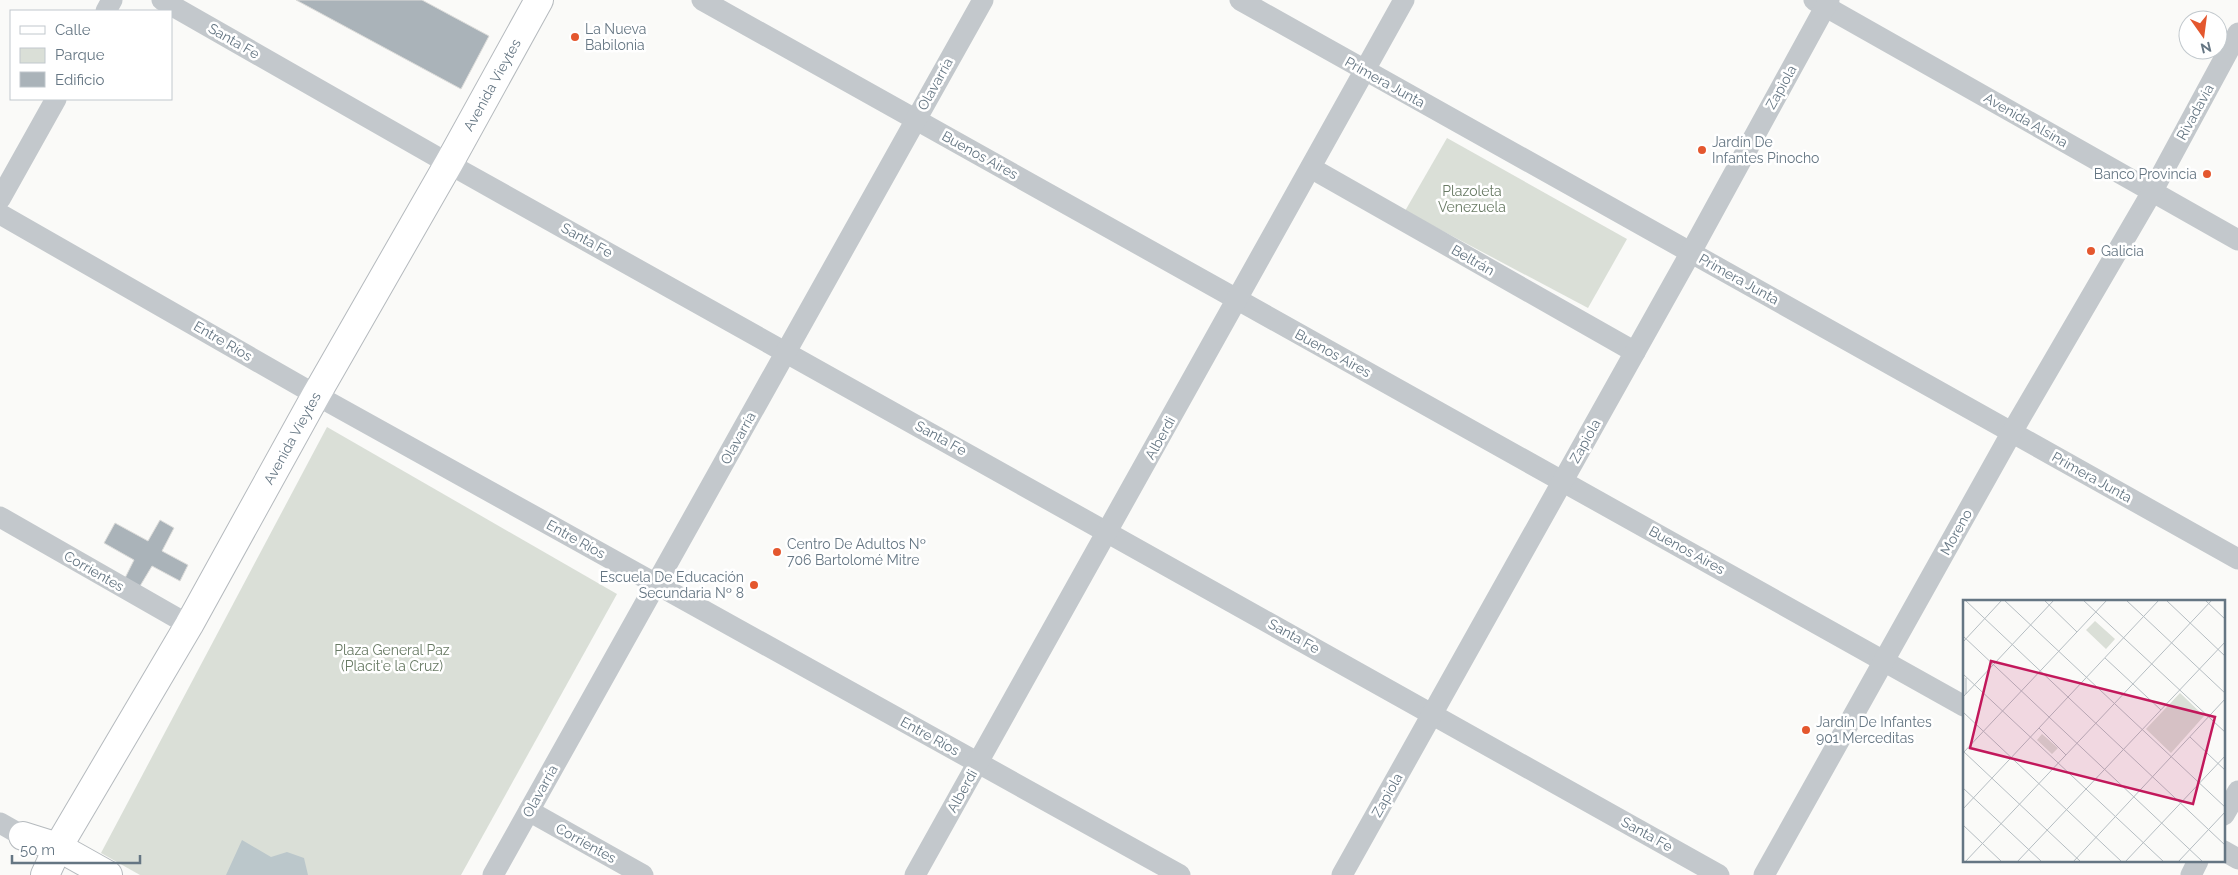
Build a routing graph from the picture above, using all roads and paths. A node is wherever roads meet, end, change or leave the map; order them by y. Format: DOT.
graph roads {
  1 [pos="162,0"];
  2 [pos="539,0"];
  3 [pos="552,0"];
  4 [pos="702,0"];
  5 [pos="983,0"];
  6 [pos="1240,0"];
  7 [pos="1404,0"];
  8 [pos="1823,2"];
  9 [pos="2238,33"];
  10 [pos="1365,70"];
  11 [pos="55,100"];
  12 [pos="916,120"];
  13 [pos="454,166"];
  14 [pos="1310,168"];
  15 [pos="2152,192"];
  16 [pos="0,199"];
  17 [pos="0,214"];
  18 [pos="2238,240"];
  19 [pos="1691,252"];
  20 [pos="1237,299"];
  21 [pos="786,351"];
  22 [pos="1635,352"];
  23 [pos="321,397"];
  24 [pos="2012,432"];
  25 [pos="1563,481"];
  26 [pos="0,517"];
  27 [pos="1107,531"];
  28 [pos="2238,559"];
  29 [pos="656,583"];
  30 [pos="189,625"];
  31 [pos="1884,661"];
  32 [pos="1963,705"];
  33 [pos="1433,714"];
  34 [pos="978,762"];
  35 [pos="2238,791"];
  36 [pos="529,811"];
  37 [pos="2226,812"];
  38 [pos="0,823"];
  39 [pos="23,836"];
  40 [pos="2226,852"];
  41 [pos="2238,859"];
  42 [pos="2198,862"];
  43 [pos="62,865"];
  44 [pos="108,875"];
  45 [pos="493,875"];
  46 [pos="643,875"];
  47 [pos="915,875"];
  48 [pos="1180,875"];
  49 [pos="1342,875"];
  50 [pos="1720,875"];
  51 [pos="1764,875"];
  52 [pos="2191,875"];
  1 -- 13 [label="street, Santa Fe"];
  2 -- 13 [label="main road, Avenida Vieytes"];
  3 -- 13 [label="main road, Avenida Vieytes"];
  4 -- 12 [label="street, Buenos Aires"];
  5 -- 12 [label="street, Olavarría"];
  6 -- 10 [label="street, Primera Junta"];
  7 -- 10 [label="street, Alberdi"];
  8 -- 15 [label="street, Avenida Alsina"];
  8 -- 19 [label="street, Zapiola"];
  9 -- 15 [label="street, Rivadavia"];
  10 -- 14 [label="street, Alberdi"];
  10 -- 19 [label="street, Primera Junta"];
  11 -- 16 [label="street"];
  12 -- 20 [label="street, Buenos Aires"];
  12 -- 21 [label="street, Olavarría"];
  13 -- 21 [label="street, Santa Fe"];
  13 -- 23 [label="main road, Avenida Vieytes"];
  14 -- 20 [label="street, Alberdi"];
  14 -- 22 [label="street, Beltrán"];
  15 -- 18 [label="street, Avenida Alsina"];
  15 -- 24 [label="street, Moreno"];
  17 -- 23 [label="street, Entre Ríos"];
  19 -- 22 [label="street, Zapiola"];
  19 -- 24 [label="street, Primera Junta"];
  20 -- 25 [label="street, Buenos Aires"];
  20 -- 27 [label="street, Alberdi"];
  21 -- 27 [label="street, Santa Fe"];
  21 -- 29 [label="street, Olavarría"];
  22 -- 25 [label="street, Zapiola"];
  23 -- 29 [label="street, Entre Ríos"];
  23 -- 30 [label="main road, Avenida Vieytes"];
  23 -- 43 [label="main road, Avenida Vieytes"];
  24 -- 28 [label="street, Primera Junta"];
  24 -- 31 [label="street, Moreno"];
  25 -- 31 [label="street, Buenos Aires"];
  25 -- 33 [label="street, Zapiola"];
  26 -- 30 [label="street, Corrientes"];
  27 -- 33 [label="street, Santa Fe"];
  27 -- 34 [label="street, Alberdi"];
  29 -- 34 [label="street, Entre Ríos"];
  29 -- 36 [label="street, Olavarría"];
  30 -- 43 [label="main road, Avenida Vieytes"];
  31 -- 32 [label="street, Buenos Aires"];
  31 -- 51 [label="street, Moreno"];
  33 -- 49 [label="street, Zapiola"];
  33 -- 50 [label="street, Santa Fe"];
  34 -- 47 [label="street, Alberdi"];
  34 -- 48 [label="street, Entre Ríos"];
  35 -- 37 [label="street"];
  36 -- 45 [label="street, Olavarría"];
  36 -- 46 [label="street, Corrientes"];
  38 -- 39 [label="street"];
  39 -- 43 [label="main road"];
  40 -- 41 [label="street"];
  42 -- 52 [label="street"];
  43 -- 44 [label="main road"];
}
